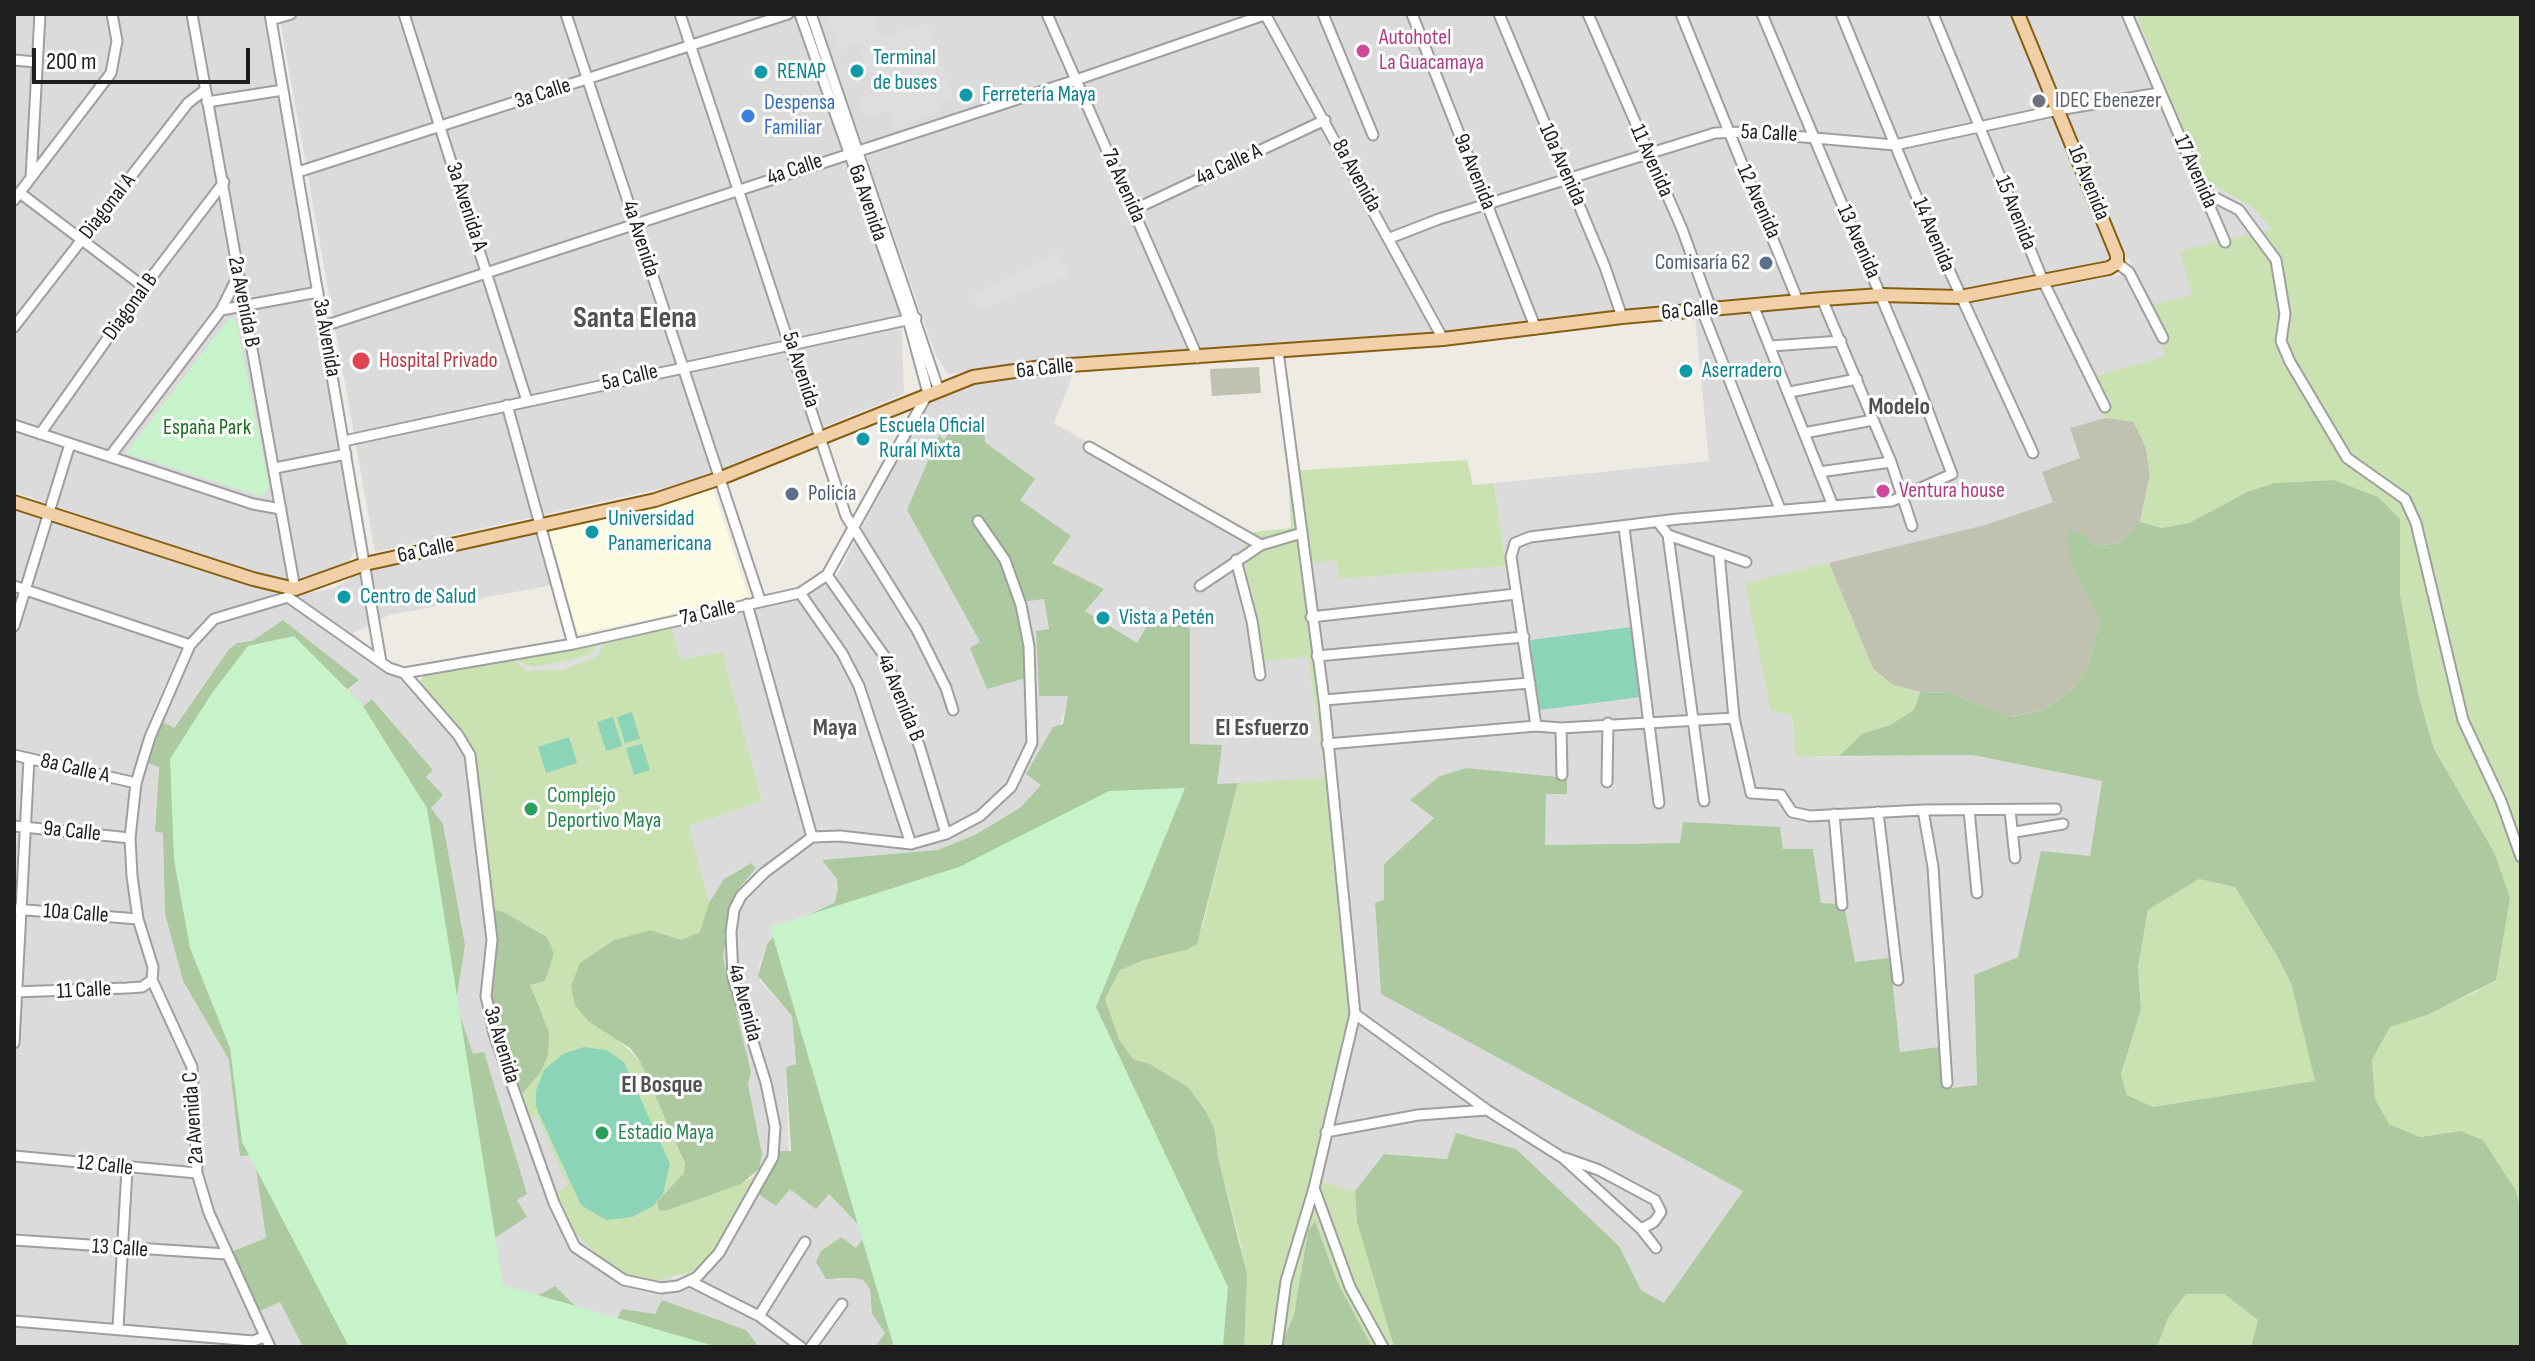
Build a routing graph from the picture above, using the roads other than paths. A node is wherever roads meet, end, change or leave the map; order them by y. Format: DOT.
graph roads {
  1 [pos="40,14"];
  2 [pos="112,14"];
  3 [pos="192,14"];
  4 [pos="291,14"];
  5 [pos="404,14"];
  6 [pos="566,14"];
  7 [pos="680,14"];
  8 [pos="788,14"];
  9 [pos="800,14"];
  10 [pos="811,14"];
  11 [pos="1047,14"];
  12 [pos="1266,14"];
  13 [pos="1323,14"];
  14 [pos="1412,14"];
  15 [pos="1499,14"];
  16 [pos="1588,14"];
  17 [pos="1681,14"];
  18 [pos="1762,14"];
  19 [pos="1841,14"];
  20 [pos="1933,14"];
  21 [pos="2018,14"];
  22 [pos="2127,14"];
  23 [pos="271,17"];
  24 [pos="691,48"];
  25 [pos="14,60"];
  26 [pos="36,62"];
  27 [pos="587,80"];
  28 [pos="1076,80"];
  29 [pos="205,90"];
  30 [pos="283,90"];
  31 [pos="2159,93"];
  32 [pos="207,102"];
  33 [pos="2058,110"];
  34 [pos="1325,120"];
  35 [pos="440,127"];
  36 [pos="1979,127"];
  37 [pos="1728,132"];
  38 [pos="1373,135"];
  39 [pos="1811,136"];
  40 [pos="1895,145"];
  41 [pos="853,150"];
  42 [pos="1650,155"];
  43 [pos="298,172"];
  44 [pos="31,179"];
  45 [pos="1569,179"];
  46 [pos="224,182"];
  47 [pos="740,190"];
  48 [pos="2204,192"];
  49 [pos="17,196"];
  50 [pos="1487,205"];
  51 [pos="1133,210"];
  52 [pos="634,223"];
  53 [pos="1390,238"];
  54 [pos="82,241"];
  55 [pos="2225,242"];
  56 [pos="2117,263"];
  57 [pos="487,271"];
  58 [pos="237,278"];
  59 [pos="2044,283"];
  60 [pos="144,287"];
  61 [pos="318,292"];
  62 [pos="1881,295"];
  63 [pos="1960,297"];
  64 [pos="1822,299"];
  65 [pos="1798,301"];
  66 [pos="1753,305"];
  67 [pos="244,307"];
  68 [pos="221,310"];
  69 [pos="1706,310"];
  70 [pos="1622,317"];
  71 [pos="912,318"];
  72 [pos="324,326"];
  73 [pos="14,327"];
  74 [pos="1536,329"];
  75 [pos="2163,338"];
  76 [pos="1443,339"];
  77 [pos="1841,341"];
  78 [pos="791,344"];
  79 [pos="1771,346"];
  80 [pos="1278,351"];
  81 [pos="1198,358"];
  82 [pos="682,366"];
  83 [pos="1857,379"];
  84 [pos="933,391"];
  85 [pos="1790,392"];
  86 [pos="527,401"];
  87 [pos="507,405"];
  88 [pos="2105,407"];
  89 [pos="1873,420"];
  90 [pos="14,425"];
  91 [pos="1804,433"];
  92 [pos="40,434"];
  93 [pos="821,437"];
  94 [pos="344,441"];
  95 [pos="70,444"];
  96 [pos="1089,447"];
  97 [pos="2033,453"];
  98 [pos="346,454"];
  99 [pos="111,455"];
  100 [pos="1891,462"];
  101 [pos="275,468"];
  102 [pos="1819,472"];
  103 [pos="721,478"];
  104 [pos="1903,496"];
  105 [pos="14,502"];
  106 [pos="1833,506"];
  107 [pos="281,509"];
  108 [pos="1780,509"];
  109 [pos="48,511"];
  110 [pos="978,521"];
  111 [pos="1658,522"];
  112 [pos="540,526"];
  113 [pos="1912,526"];
  114 [pos="1624,527"];
  115 [pos="853,529"];
  116 [pos="1302,533"];
  117 [pos="1668,535"];
  118 [pos="1261,545"];
  119 [pos="1719,553"];
  120 [pos="1236,560"];
  121 [pos="1746,562"];
  122 [pos="365,564"];
  123 [pos="827,575"];
  124 [pos="14,586"];
  125 [pos="1200,586"];
  126 [pos="25,589"];
  127 [pos="295,589"];
  128 [pos="800,593"];
  129 [pos="1516,594"];
  130 [pos="760,600"];
  131 [pos="747,604"];
  132 [pos="1311,617"];
  133 [pos="14,626"];
  134 [pos="1524,637"];
  135 [pos="573,644"];
  136 [pos="190,645"];
  137 [pos="1317,656"];
  138 [pos="381,662"];
  139 [pos="404,673"];
  140 [pos="1260,675"];
  141 [pos="1530,683"];
  142 [pos="1324,700"];
  143 [pos="953,710"];
  144 [pos="1734,718"];
  145 [pos="1695,719"];
  146 [pos="1647,721"];
  147 [pos="1608,723"];
  148 [pos="1536,726"];
  149 [pos="1561,728"];
  150 [pos="1327,744"];
  151 [pos="14,755"];
  152 [pos="29,759"];
  153 [pos="1562,775"];
  154 [pos="1607,782"];
  155 [pos="136,783"];
  156 [pos="1704,801"];
  157 [pos="1659,803"];
  158 [pos="2056,809"];
  159 [pos="1923,810"];
  160 [pos="1969,810"];
  161 [pos="2010,810"];
  162 [pos="1878,812"];
  163 [pos="1834,814"];
  164 [pos="2063,824"];
  165 [pos="14,826"];
  166 [pos="26,827"];
  167 [pos="2015,832"];
  168 [pos="946,834"];
  169 [pos="812,837"];
  170 [pos="130,838"];
  171 [pos="911,844"];
  172 [pos="2521,857"];
  173 [pos="2015,858"];
  174 [pos="1977,893"];
  175 [pos="1842,905"];
  176 [pos="17,909"];
  177 [pos="138,919"];
  178 [pos="152,980"];
  179 [pos="1898,980"];
  180 [pos="16,992"];
  181 [pos="1355,1014"];
  182 [pos="14,1043"];
  183 [pos="1947,1083"];
  184 [pos="1487,1110"];
  185 [pos="1326,1132"];
  186 [pos="14,1156"];
  187 [pos="1563,1158"];
  188 [pos="127,1169"];
  189 [pos="197,1173"];
  190 [pos="1314,1188"];
  191 [pos="1641,1229"];
  192 [pos="14,1240"];
  193 [pos="805,1242"];
  194 [pos="1656,1248"];
  195 [pos="124,1250"];
  196 [pos="226,1254"];
  197 [pos="694,1279"];
  198 [pos="842,1304"];
  199 [pos="759,1316"];
  200 [pos="14,1321"];
  201 [pos="118,1328"];
  202 [pos="264,1337"];
  203 [pos="270,1347"];
  204 [pos="801,1347"];
  205 [pos="811,1347"];
  206 [pos="1277,1347"];
  207 [pos="1383,1347"];
  1 -- 26 [label="street"];
  2 -- 44 [label="street"];
  3 -- 29 [label="street, 2a Avenida B"];
  4 -- 23 [label="street"];
  5 -- 35 [label="street, 3a Avenida A"];
  6 -- 27 [label="street, 4a Avenida"];
  7 -- 24 [label="street, 5a Avenida"];
  8 -- 24 [label="street, 3a Calle"];
  9 -- 41 [label="street, 6a Avenida"];
  10 -- 41 [label="street, 6a Avenida"];
  11 -- 28 [label="street, 7a Avenida"];
  12 -- 28 [label="street, 4a Calle"];
  12 -- 34 [label="street, 8a Avenida"];
  13 -- 38 [label="street"];
  14 -- 50 [label="street, 9a Avenida"];
  15 -- 45 [label="street, 10a Avenida"];
  16 -- 42 [label="street, 11 Avenida"];
  17 -- 37 [label="street, 12 Avenida"];
  18 -- 39 [label="street, 13 Avenida"];
  19 -- 40 [label="street, 14 Avenida"];
  20 -- 36 [label="street, 15 Avenida"];
  21 -- 33 [label="main road, 16 Avenida"];
  22 -- 31 [label="street, 17 Avenida"];
  23 -- 30 [label="street, 3a Avenida"];
  24 -- 27 [label="street, 3a Calle"];
  24 -- 47 [label="street, 5a Avenida"];
  25 -- 26 [label="street"];
  26 -- 44 [label="street"];
  27 -- 35 [label="street, 3a Calle"];
  27 -- 52 [label="street, 4a Avenida"];
  28 -- 41 [label="street, 4a Calle"];
  28 -- 51 [label="street, 7a Avenida"];
  29 -- 32 [label="street, 2a Avenida B"];
  29 -- 54 [label="street, Diagonal A"];
  30 -- 32 [label="street"];
  30 -- 43 [label="street, 3a Avenida"];
  31 -- 33 [label="street, 5a Calle"];
  31 -- 48 [label="street, 17 Avenida"];
  32 -- 46 [label="street, 2a Avenida B"];
  33 -- 36 [label="street, 5a Calle"];
  33 -- 56 [label="main road, 16 Avenida"];
  34 -- 51 [label="street, 4a Calle A"];
  34 -- 53 [label="street, 8a Avenida"];
  35 -- 43 [label="street, 3a Calle"];
  35 -- 57 [label="street, 3a Avenida A"];
  36 -- 40 [label="street, 5a Calle"];
  36 -- 59 [label="street, 15 Avenida"];
  37 -- 39 [label="street, 5a Calle"];
  37 -- 42 [label="street, 5a Calle"];
  37 -- 65 [label="street, 12 Avenida"];
  39 -- 40 [label="street, 5a Calle"];
  39 -- 62 [label="street, 13 Avenida"];
  40 -- 63 [label="street, 14 Avenida"];
  41 -- 47 [label="street, 4a Calle"];
  41 -- 71 [label="street, 6a Avenida"];
  42 -- 45 [label="street, 5a Calle"];
  42 -- 69 [label="street, 11 Avenida"];
  43 -- 61 [label="street, 3a Avenida"];
  44 -- 49 [label="street"];
  45 -- 50 [label="street, 5a Calle"];
  45 -- 70 [label="street, 10a Avenida"];
  46 -- 58 [label="street, 2a Avenida B"];
  46 -- 60 [label="street, Diagonal B"];
  47 -- 52 [label="street, 4a Calle"];
  47 -- 78 [label="street, 5a Avenida"];
  48 -- 55 [label="street, 17 Avenida"];
  48 -- 172 [label="street"];
  49 -- 54 [label="street"];
  50 -- 53 [label="street, 5a Calle"];
  50 -- 74 [label="street, 9a Avenida"];
  51 -- 81 [label="street, 7a Avenida"];
  52 -- 57 [label="street, 4a Calle"];
  52 -- 82 [label="street, 4a Avenida"];
  53 -- 76 [label="street, 8a Avenida"];
  54 -- 60 [label="street"];
  54 -- 73 [label="street, Diagonal A"];
  56 -- 59 [label="main road, 6a Calle"];
  56 -- 75 [label="street"];
  57 -- 72 [label="street, 4a Calle"];
  57 -- 86 [label="street, 3a Avenida A"];
  58 -- 67 [label="street, 2a Avenida B"];
  58 -- 68 [label="street"];
  59 -- 63 [label="main road, 6a Calle"];
  59 -- 88 [label="street, 15 Avenida"];
  60 -- 92 [label="street, Diagonal B"];
  61 -- 67 [label="street"];
  61 -- 72 [label="street, 3a Avenida"];
  62 -- 63 [label="main road, 6a Calle"];
  62 -- 64 [label="main road, 6a Calle"];
  62 -- 104 [label="street, 13 Avenida"];
  63 -- 97 [label="street, 14 Avenida"];
  64 -- 65 [label="main road, 6a Calle"];
  64 -- 77 [label="street"];
  65 -- 66 [label="main road, 6a Calle"];
  66 -- 69 [label="main road, 6a Calle"];
  66 -- 79 [label="street"];
  67 -- 68 [label="street"];
  67 -- 101 [label="street, 2a Avenida B"];
  68 -- 99 [label="street"];
  69 -- 70 [label="main road, 6a Calle"];
  69 -- 108 [label="street, 11 Avenida"];
  70 -- 74 [label="main road, 6a Calle"];
  71 -- 78 [label="street, 5a Calle"];
  71 -- 84 [label="street, 6a Avenida"];
  72 -- 94 [label="street, 3a Avenida"];
  74 -- 76 [label="main road, 6a Calle"];
  76 -- 80 [label="main road, 6a Calle"];
  77 -- 79 [label="street"];
  77 -- 83 [label="street"];
  78 -- 82 [label="street, 5a Calle"];
  78 -- 93 [label="street, 5a Avenida"];
  79 -- 85 [label="street"];
  80 -- 81 [label="main road, 6a Calle"];
  80 -- 116 [label="street"];
  81 -- 84 [label="main road, 6a Calle"];
  82 -- 86 [label="street, 5a Calle"];
  82 -- 103 [label="street, 4a Avenida"];
  83 -- 85 [label="street"];
  83 -- 89 [label="street"];
  84 -- 93 [label="main road, 6a Calle"];
  84 -- 115 [label="street, 7a Calle"];
  85 -- 91 [label="street"];
  86 -- 87 [label="street, 5a Calle"];
  87 -- 94 [label="street, 5a Calle"];
  87 -- 112 [label="street"];
  89 -- 91 [label="street"];
  89 -- 100 [label="street"];
  90 -- 92 [label="street"];
  91 -- 102 [label="street"];
  92 -- 95 [label="street"];
  93 -- 103 [label="main road, 6a Calle"];
  93 -- 115 [label="street, 5a Avenida"];
  94 -- 98 [label="street, 3a Avenida"];
  95 -- 99 [label="street"];
  95 -- 109 [label="street"];
  96 -- 118 [label="street"];
  98 -- 101 [label="street"];
  98 -- 122 [label="street, 3a Avenida"];
  99 -- 107 [label="street"];
  100 -- 102 [label="street"];
  100 -- 104 [label="street"];
  101 -- 107 [label="street, 2a Avenida B"];
  102 -- 106 [label="street"];
  103 -- 112 [label="main road, 6a Calle"];
  103 -- 130 [label="street, 4a Avenida"];
  104 -- 106 [label="street"];
  104 -- 113 [label="street"];
  105 -- 109 [label="main road"];
  106 -- 108 [label="street"];
  107 -- 127 [label="street, 2a Avenida B"];
  108 -- 111 [label="street"];
  109 -- 126 [label="street"];
  109 -- 127 [label="main road"];
  110 -- 168 [label="street"];
  111 -- 114 [label="street"];
  111 -- 117 [label="street"];
  112 -- 122 [label="main road, 6a Calle"];
  112 -- 135 [label="street"];
  114 -- 129 [label="street"];
  114 -- 146 [label="street"];
  115 -- 123 [label="street, 7a Calle"];
  115 -- 143 [label="street, 5a Avenida"];
  116 -- 118 [label="street"];
  116 -- 132 [label="street"];
  117 -- 119 [label="street"];
  117 -- 145 [label="street"];
  118 -- 120 [label="street"];
  119 -- 121 [label="street"];
  119 -- 144 [label="street"];
  120 -- 125 [label="street"];
  120 -- 140 [label="street"];
  122 -- 127 [label="main road, 6a Calle"];
  122 -- 138 [label="street, 3a Avenida"];
  123 -- 128 [label="street, 7a Calle"];
  123 -- 168 [label="street, 4a Avenida B"];
  124 -- 126 [label="street"];
  126 -- 133 [label="street"];
  126 -- 136 [label="street"];
  128 -- 130 [label="street, 7a Calle"];
  128 -- 171 [label="street"];
  129 -- 132 [label="street"];
  129 -- 134 [label="street"];
  130 -- 131 [label="street, 7a Calle"];
  131 -- 135 [label="street, 7a Calle"];
  131 -- 169 [label="street"];
  132 -- 137 [label="street"];
  134 -- 137 [label="street"];
  134 -- 141 [label="street"];
  135 -- 139 [label="street, 7a Calle"];
  136 -- 138 [label="street"];
  136 -- 155 [label="street, 2a Avenida C"];
  137 -- 142 [label="street"];
  138 -- 139 [label="street"];
  139 -- 197 [label="street, 3a Avenida"];
  141 -- 142 [label="street"];
  141 -- 148 [label="street"];
  142 -- 150 [label="street"];
  144 -- 145 [label="street"];
  144 -- 163 [label="street"];
  145 -- 146 [label="street"];
  145 -- 156 [label="street"];
  146 -- 147 [label="street"];
  146 -- 157 [label="street"];
  147 -- 149 [label="street"];
  147 -- 154 [label="street"];
  148 -- 149 [label="street"];
  148 -- 150 [label="street"];
  149 -- 153 [label="street"];
  150 -- 181 [label="street"];
  151 -- 152 [label="street, 8a Calle A"];
  152 -- 155 [label="street, 8a Calle A"];
  152 -- 166 [label="street"];
  155 -- 170 [label="street, 2a Avenida C"];
  158 -- 161 [label="street"];
  159 -- 160 [label="street"];
  159 -- 162 [label="street"];
  159 -- 183 [label="street"];
  160 -- 161 [label="street"];
  160 -- 174 [label="street"];
  161 -- 167 [label="street"];
  162 -- 163 [label="street"];
  162 -- 179 [label="street"];
  163 -- 175 [label="street"];
  164 -- 167 [label="street"];
  165 -- 166 [label="street, 9a Calle"];
  166 -- 170 [label="street, 9a Calle"];
  166 -- 176 [label="street"];
  167 -- 173 [label="street"];
  168 -- 171 [label="street"];
  169 -- 171 [label="street"];
  169 -- 197 [label="street, 4a Avenida"];
  170 -- 177 [label="street, 2a Avenida C"];
  176 -- 177 [label="street, 10a Calle"];
  176 -- 180 [label="street"];
  177 -- 178 [label="street, 2a Avenida C"];
  178 -- 180 [label="street, 11 Calle"];
  178 -- 189 [label="street, 2a Avenida C"];
  180 -- 182 [label="street"];
  181 -- 184 [label="street"];
  181 -- 185 [label="street"];
  184 -- 185 [label="street"];
  184 -- 187 [label="street"];
  185 -- 190 [label="street"];
  186 -- 188 [label="street, 12 Calle"];
  187 -- 191 [label="street"];
  187 -- 191 [label="street"];
  188 -- 189 [label="street, 12 Calle"];
  188 -- 195 [label="street"];
  189 -- 196 [label="street, 2a Avenida C"];
  190 -- 206 [label="street"];
  190 -- 207 [label="street"];
  191 -- 194 [label="street"];
  192 -- 195 [label="street, 13 Calle"];
  193 -- 199 [label="street"];
  195 -- 196 [label="street, 13 Calle"];
  195 -- 201 [label="street"];
  196 -- 202 [label="street, 2a Avenida C"];
  197 -- 199 [label="street"];
  198 -- 205 [label="street"];
  199 -- 204 [label="street"];
  200 -- 201 [label="street"];
  201 -- 202 [label="street"];
  202 -- 203 [label="street, 2a Avenida C"];
}
